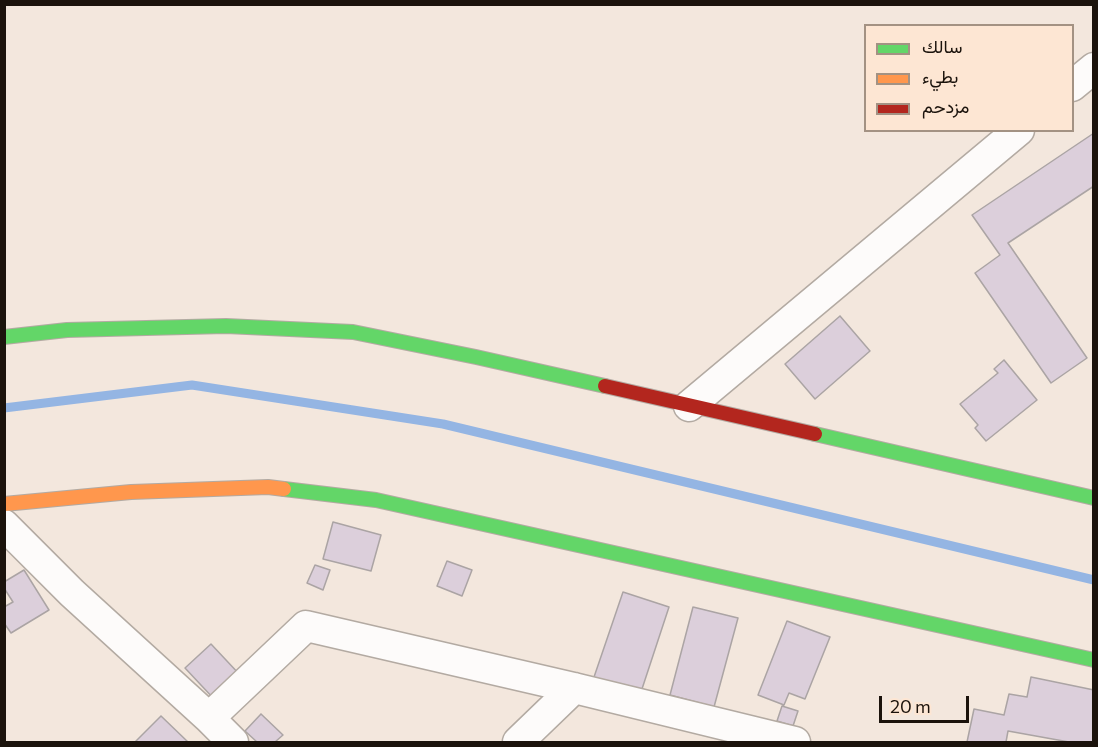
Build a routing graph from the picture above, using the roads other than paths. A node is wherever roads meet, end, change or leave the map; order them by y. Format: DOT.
graph roads {
  1 [pos="1094,68"];
  2 [pos="1074,84"];
  3 [pos="1017,132"];
  4 [pos="4,337"];
  5 [pos="689,406"];
  6 [pos="1094,498"];
  7 [pos="4,504"];
  8 [pos="4,525"];
  9 [pos="1094,660"];
  10 [pos="574,688"];
  11 [pos="209,718"];
  12 [pos="233,742"];
  13 [pos="518,742"];
  14 [pos="795,742"];
  1 -- 2 [label="street"];
  3 -- 5 [label="street"];
  4 -- 5 [label="street"];
  5 -- 6 [label="street"];
  7 -- 9 [label="street"];
  8 -- 11 [label="street"];
  10 -- 11 [label="street"];
  10 -- 13 [label="street"];
  10 -- 14 [label="street"];
  11 -- 12 [label="street"];
}
